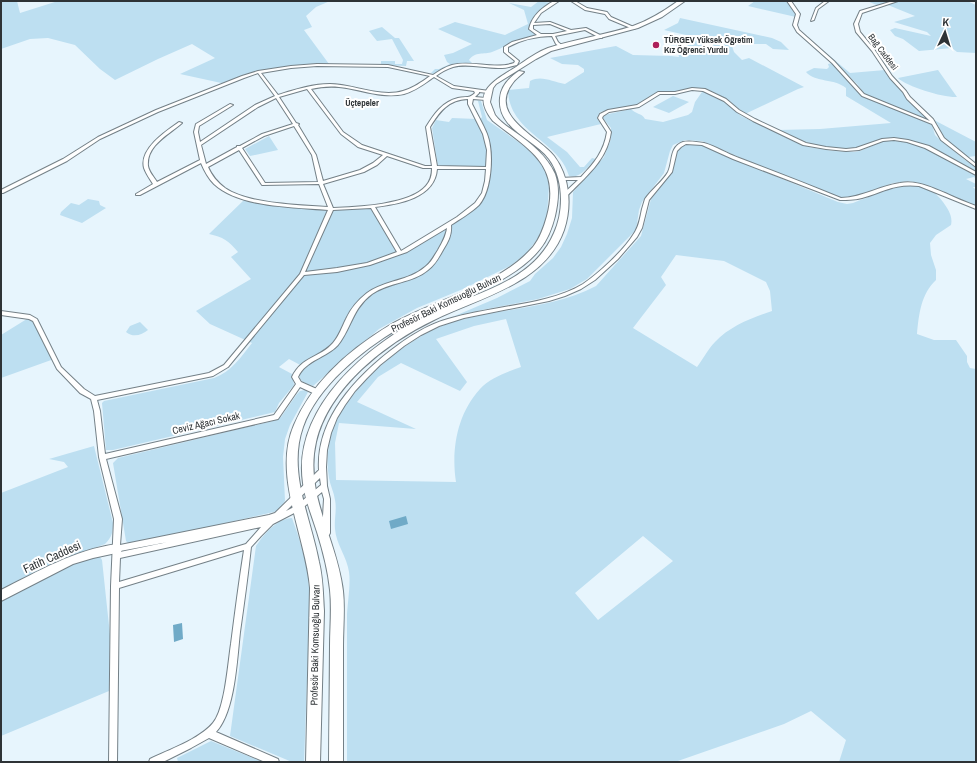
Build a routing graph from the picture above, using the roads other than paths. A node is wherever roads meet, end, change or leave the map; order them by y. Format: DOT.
graph roads {
  1 [pos="557,1"];
  2 [pos="574,1"];
  3 [pos="682,1"];
  4 [pos="690,1"];
  5 [pos="789,1"];
  6 [pos="827,1"];
  7 [pos="896,1"];
  8 [pos="812,20"];
  9 [pos="532,24"];
  10 [pos="634,28"];
  11 [pos="571,31"];
  12 [pos="540,35"];
  13 [pos="553,36"];
  14 [pos="601,37"];
  15 [pos="562,47"];
  16 [pos="516,66"];
  17 [pos="259,72"];
  18 [pos="434,76"];
  19 [pos="308,88"];
  20 [pos="476,90"];
  21 [pos="277,96"];
  22 [pos="494,97"];
  23 [pos="472,98"];
  24 [pos="231,105"];
  25 [pos="180,123"];
  26 [pos="297,124"];
  27 [pos="934,124"];
  28 [pos="199,145"];
  29 [pos="239,147"];
  30 [pos="387,154"];
  31 [pos="203,160"];
  32 [pos="206,166"];
  33 [pos="976,166"];
  34 [pos="434,167"];
  35 [pos="488,168"];
  36 [pos="976,174"];
  37 [pos="581,178"];
  38 [pos="562,179"];
  39 [pos="321,183"];
  40 [pos="156,185"];
  41 [pos="1,192"];
  42 [pos="138,194"];
  43 [pos="564,196"];
  44 [pos="372,206"];
  45 [pos="976,208"];
  46 [pos="331,209"];
  47 [pos="449,224"];
  48 [pos="400,253"];
  49 [pos="302,274"];
  50 [pos="1,313"];
  51 [pos="298,384"];
  52 [pos="318,392"];
  53 [pos="94,398"];
  54 [pos="102,457"];
  55 [pos="322,472"];
  56 [pos="324,486"];
  57 [pos="309,491"];
  58 [pos="296,496"];
  59 [pos="298,508"];
  60 [pos="271,522"];
  61 [pos="326,542"];
  62 [pos="248,546"];
  63 [pos="117,553"];
  64 [pos="115,586"];
  65 [pos="1,596"];
  66 [pos="209,733"];
  67 [pos="113,762"];
  68 [pos="153,762"];
  69 [pos="275,762"];
  70 [pos="313,762"];
  71 [pos="336,762"];
  1 -- 9 [label="street"];
  2 -- 10 [label="street"];
  3 -- 10 [label="main road"];
  4 -- 22 [label="main road"];
  5 -- 27 [label="street"];
  6 -- 8 [label="street"];
  7 -- 27 [label="street, Bağ Caddesi"];
  9 -- 11 [label="street"];
  9 -- 12 [label="street"];
  10 -- 14 [label="main road"];
  11 -- 13 [label="street"];
  11 -- 14 [label="street"];
  12 -- 13 [label="street"];
  12 -- 16 [label="street"];
  13 -- 15 [label="street"];
  14 -- 15 [label="main road"];
  15 -- 16 [label="main road"];
  16 -- 18 [label="street"];
  16 -- 22 [label="main road"];
  17 -- 18 [label="street"];
  17 -- 21 [label="street"];
  17 -- 41 [label="street"];
  18 -- 19 [label="street"];
  18 -- 20 [label="street"];
  19 -- 21 [label="street"];
  19 -- 30 [label="street"];
  20 -- 22 [label="street"];
  20 -- 23 [label="street"];
  21 -- 26 [label="street"];
  21 -- 28 [label="street"];
  22 -- 23 [label="street"];
  22 -- 38 [label="main road, Profesör Baki Komsuoğlu Bulvarı"];
  22 -- 52 [label="main road, Profesör Baki Komsuoğlu Bulvarı"];
  23 -- 34 [label="street"];
  23 -- 35 [label="street"];
  24 -- 28 [label="street"];
  25 -- 40 [label="street"];
  26 -- 29 [label="street"];
  26 -- 39 [label="street"];
  27 -- 33 [label="street"];
  28 -- 31 [label="street"];
  29 -- 32 [label="street"];
  29 -- 39 [label="street"];
  30 -- 34 [label="street"];
  30 -- 39 [label="street"];
  31 -- 32 [label="street"];
  31 -- 40 [label="street"];
  32 -- 46 [label="street"];
  34 -- 35 [label="street"];
  34 -- 44 [label="street"];
  35 -- 47 [label="street"];
  36 -- 37 [label="street"];
  37 -- 38 [label="street"];
  37 -- 43 [label="street"];
  38 -- 43 [label="main road, Profesör Baki Komsuoğlu Bulvarı"];
  39 -- 46 [label="street"];
  40 -- 42 [label="street"];
  43 -- 57 [label="main road, Profesör Baki Komsuoğlu Bulvarı"];
  44 -- 46 [label="street"];
  44 -- 48 [label="street"];
  45 -- 55 [label="street"];
  46 -- 49 [label="street"];
  47 -- 48 [label="street"];
  47 -- 51 [label="street"];
  48 -- 49 [label="street"];
  49 -- 53 [label="street"];
  50 -- 53 [label="street"];
  51 -- 52 [label="street"];
  51 -- 54 [label="street, Ceviz Ağacı Sokak"];
  52 -- 58 [label="main road, Profesör Baki Komsuoğlu Bulvarı"];
  53 -- 54 [label="street"];
  54 -- 63 [label="street"];
  55 -- 56 [label="street"];
  55 -- 57 [label="street"];
  56 -- 57 [label="street"];
  56 -- 61 [label="street"];
  57 -- 58 [label="street"];
  57 -- 59 [label="street"];
  57 -- 61 [label="main road, Profesör Baki Komsuoğlu Bulvarı"];
  58 -- 59 [label="main road, Profesör Baki Komsuoğlu Bulvarı"];
  58 -- 63 [label="street"];
  59 -- 60 [label="street"];
  59 -- 70 [label="main road, Profesör Baki Komsuoğlu Bulvarı"];
  60 -- 62 [label="street"];
  60 -- 63 [label="street"];
  61 -- 71 [label="main road, Profesör Baki Komsuoğlu Bulvarı"];
  62 -- 64 [label="street"];
  62 -- 66 [label="street"];
  63 -- 64 [label="street"];
  63 -- 65 [label="street, Fatih Caddesi"];
  64 -- 67 [label="street"];
  66 -- 68 [label="street"];
  66 -- 69 [label="street"];
}
